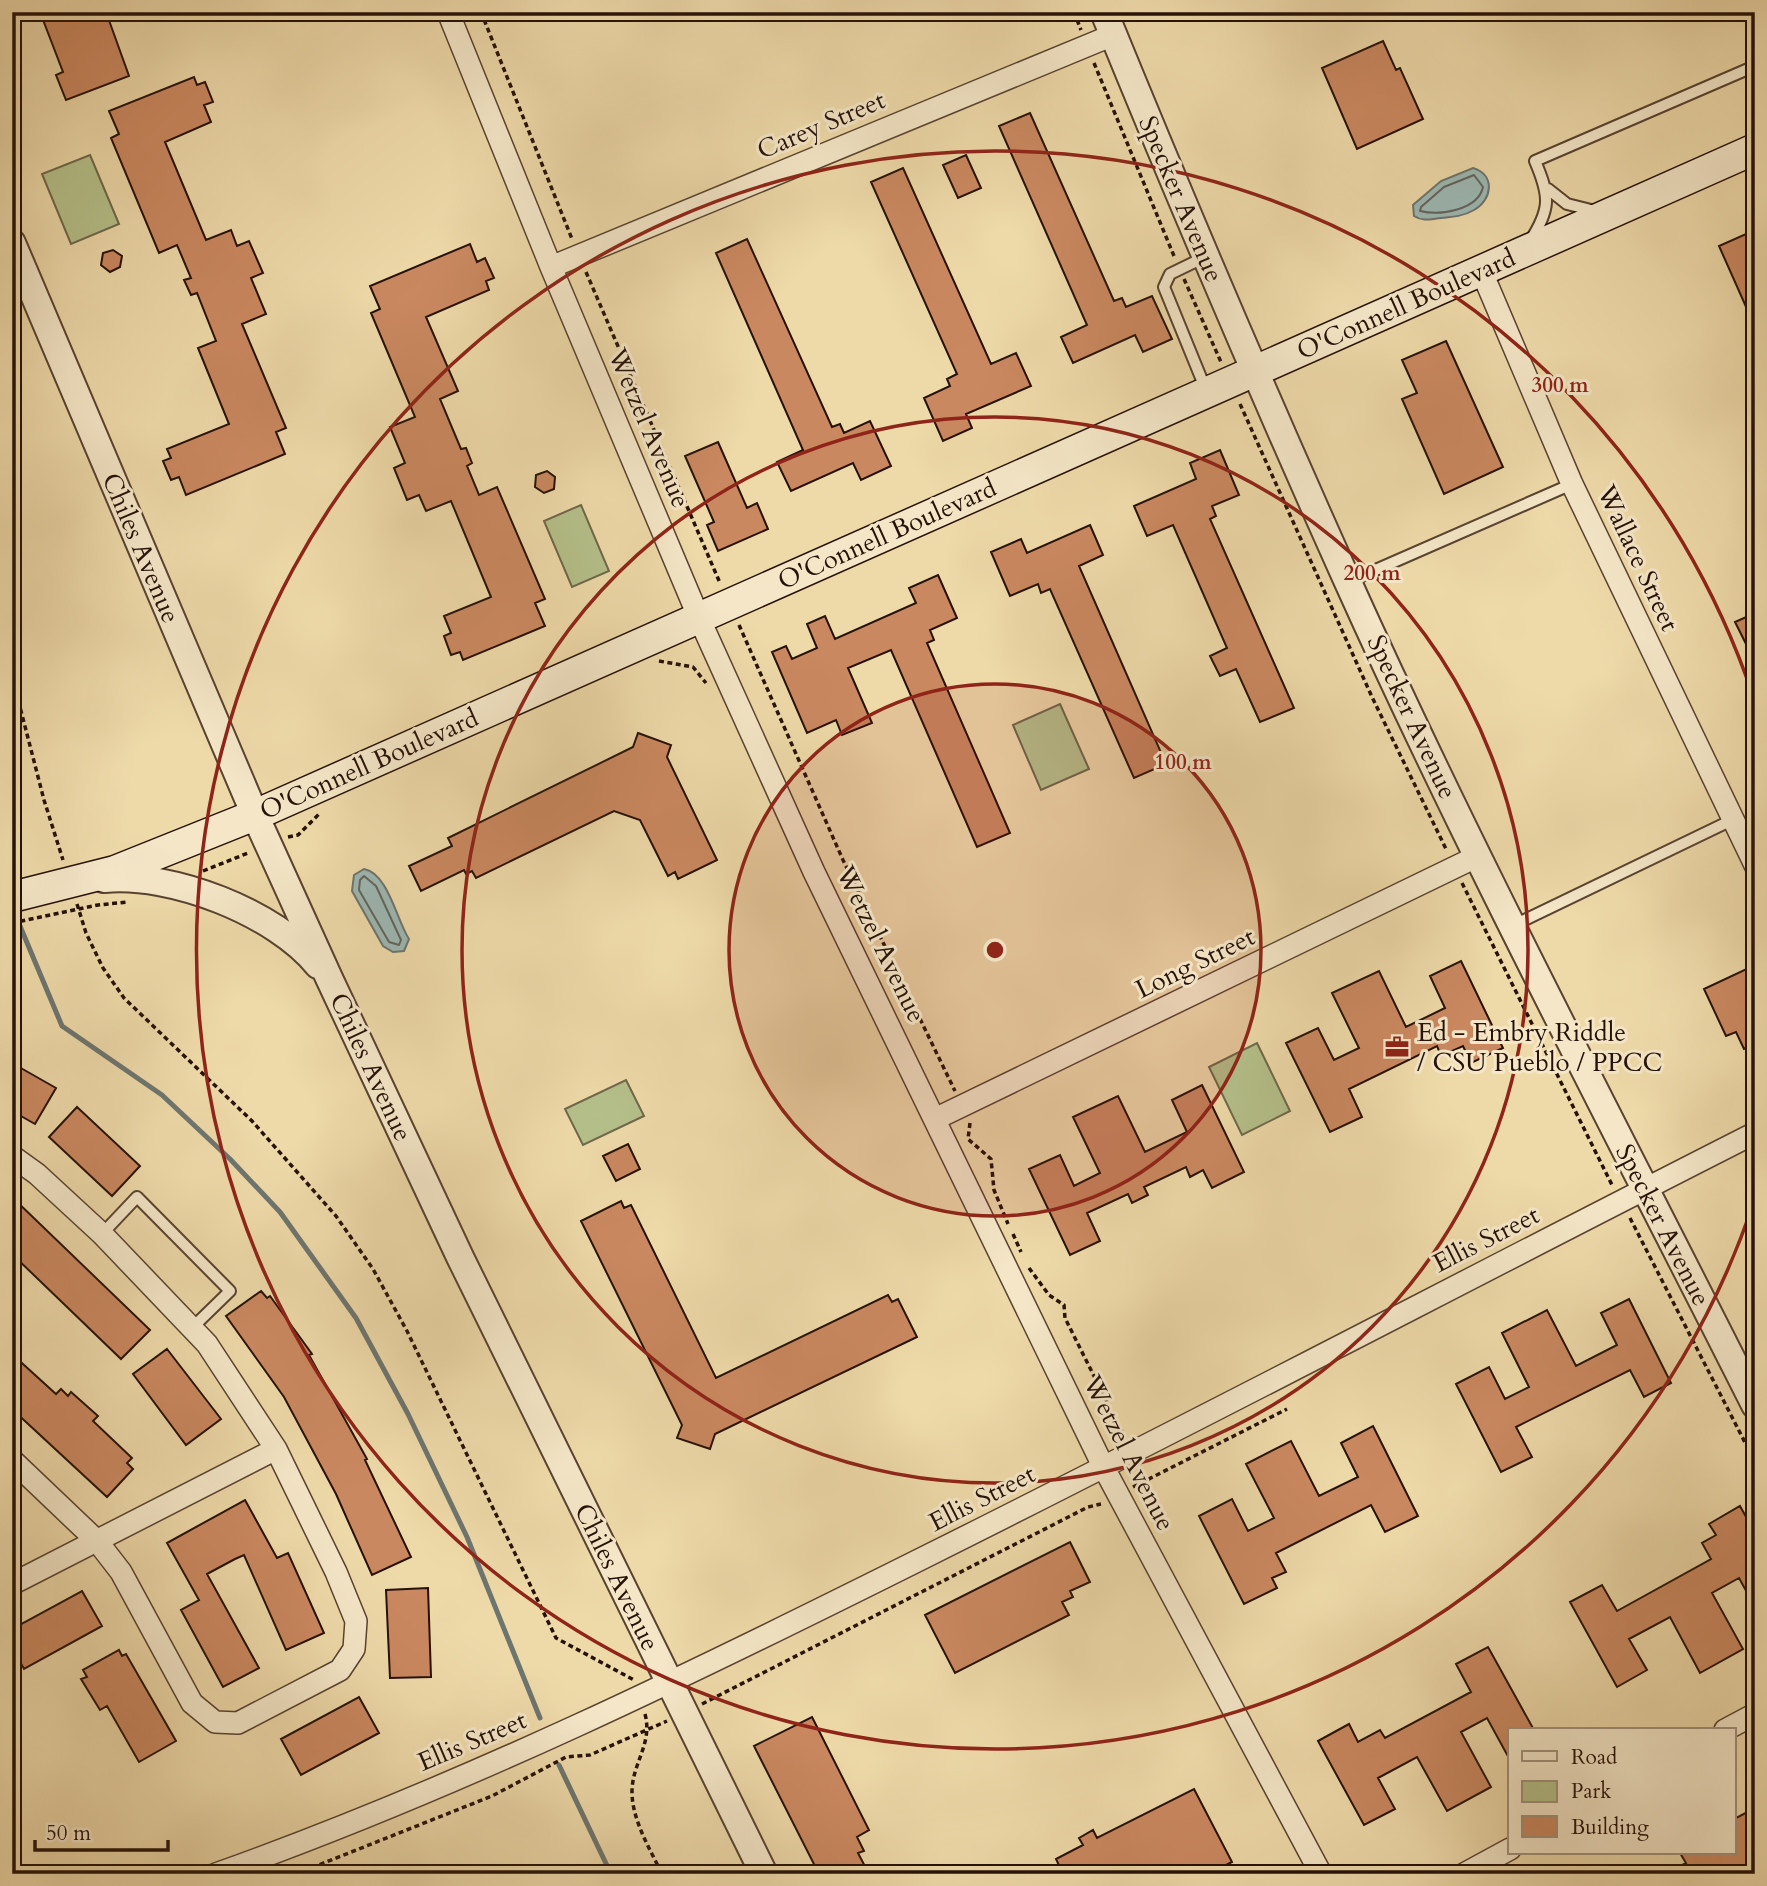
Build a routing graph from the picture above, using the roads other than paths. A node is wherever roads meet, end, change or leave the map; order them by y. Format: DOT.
graph roads {
  1 [pos="448,12"];
  2 [pos="1108,24"];
  3 [pos="1755,66"];
  4 [pos="1755,149"];
  5 [pos="1548,190"];
  6 [pos="1614,211"];
  7 [pos="12,243"];
  8 [pos="1522,252"];
  9 [pos="1205,257"];
  10 [pos="551,267"];
  11 [pos="1481,270"];
  12 [pos="1256,371"];
  13 [pos="1207,392"];
  14 [pos="1572,484"];
  15 [pos="1348,582"];
  16 [pos="699,618"];
  17 [pos="255,815"];
  18 [pos="1732,820"];
  19 [pos="1478,856"];
  20 [pos="1755,865"];
  21 [pos="78,891"];
  22 [pos="12,897"];
  23 [pos="1512,926"];
  24 [pos="329,978"];
  25 [pos="935,1119"];
  26 [pos="1755,1133"];
  27 [pos="12,1156"];
  28 [pos="1643,1189"];
  29 [pos="102,1234"];
  30 [pos="192,1328"];
  31 [pos="1755,1405"];
  32 [pos="276,1449"];
  33 [pos="12,1460"];
  34 [pos="1104,1468"];
  35 [pos="97,1541"];
  36 [pos="12,1584"];
  37 [pos="670,1685"];
  38 [pos="1755,1714"];
  39 [pos="1729,1728"];
  40 [pos="1508,1850"];
  41 [pos="216,1874"];
  42 [pos="764,1874"];
  43 [pos="1321,1874"];
  44 [pos="1464,1874"];
  1 -- 10 [label="street, Wetzel Avenue"];
  2 -- 9 [label="street, Specker Avenue"];
  2 -- 10 [label="street, Carey Street"];
  3 -- 5 [label="lane"];
  4 -- 6 [label="main road, O'Connell Boulevard"];
  5 -- 6 [label="lane"];
  5 -- 8 [label="lane"];
  6 -- 8 [label="main road, O'Connell Boulevard"];
  7 -- 17 [label="street, Chiles Avenue"];
  8 -- 11 [label="main road, O'Connell Boulevard"];
  9 -- 12 [label="street, Specker Avenue"];
  9 -- 13 [label="lane"];
  10 -- 16 [label="street, Wetzel Avenue"];
  11 -- 12 [label="main road, O'Connell Boulevard"];
  11 -- 14 [label="street, Wallace Street"];
  12 -- 13 [label="main road, O'Connell Boulevard"];
  12 -- 15 [label="street, Specker Avenue"];
  13 -- 16 [label="main road, O'Connell Boulevard"];
  14 -- 15 [label="lane"];
  14 -- 18 [label="street, Wallace Street"];
  15 -- 19 [label="street, Specker Avenue"];
  16 -- 17 [label="main road, O'Connell Boulevard"];
  16 -- 25 [label="street, Wetzel Avenue"];
  17 -- 21 [label="main road, O'Connell Boulevard"];
  17 -- 24 [label="street, Chiles Avenue"];
  18 -- 20 [label="street, Wallace Street"];
  18 -- 23 [label="lane"];
  19 -- 23 [label="street, Specker Avenue"];
  19 -- 25 [label="street, Long Street"];
  21 -- 22 [label="main road, O'Connell Boulevard"];
  21 -- 24 [label="street"];
  23 -- 28 [label="street, Specker Avenue"];
  24 -- 37 [label="street, Chiles Avenue"];
  25 -- 34 [label="street, Wetzel Avenue"];
  26 -- 28 [label="street, Ellis Street"];
  27 -- 29 [label="street"];
  28 -- 31 [label="street, Specker Avenue"];
  28 -- 34 [label="street, Ellis Street"];
  29 -- 30 [label="street"];
  29 -- 30 [label="lane"];
  30 -- 32 [label="street"];
  32 -- 35 [label="street"];
  32 -- 35 [label="street"];
  33 -- 35 [label="street"];
  34 -- 37 [label="street, Ellis Street"];
  34 -- 43 [label="street, Wetzel Avenue"];
  35 -- 36 [label="street"];
  37 -- 41 [label="street, Ellis Street"];
  37 -- 42 [label="street, Chiles Avenue"];
  38 -- 39 [label="street"];
  40 -- 44 [label="street"];
}
